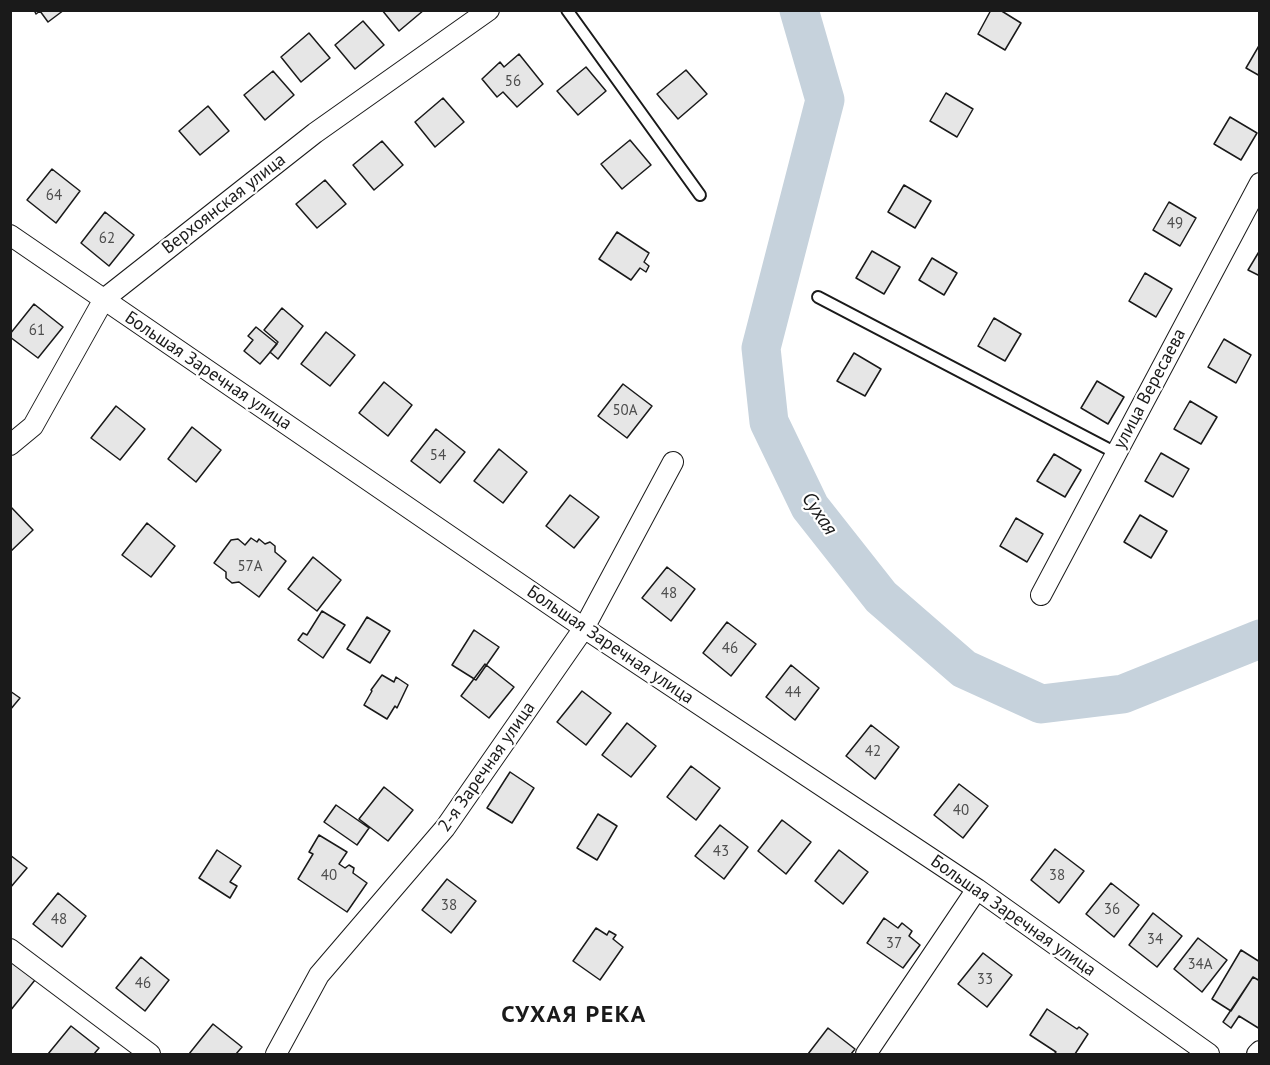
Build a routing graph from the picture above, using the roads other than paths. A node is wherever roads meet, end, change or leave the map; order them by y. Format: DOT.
graph roads {
  1 [pos="567,10"];
  2 [pos="486,11"];
  3 [pos="1260,183"];
  4 [pos="700,195"];
  5 [pos="10,235"];
  6 [pos="818,297"];
  7 [pos="104,299"];
  8 [pos="10,445"];
  9 [pos="1116,453"];
  10 [pos="673,462"];
  11 [pos="1041,595"];
  12 [pos="584,628"];
  13 [pos="977,889"];
  14 [pos="10,949"];
  15 [pos="1260,1050"];
  16 [pos="150,1054"];
  17 [pos="276,1054"];
  18 [pos="866,1054"];
  19 [pos="1209,1054"];
  20 [pos="1257,1054"];
  1 -- 4 [label="lane"];
  2 -- 7 [label="street, Верхоянская улица"];
  3 -- 9 [label="street, улица Вересаева"];
  5 -- 7 [label="street, Большая Заречная улица"];
  6 -- 9 [label="lane"];
  7 -- 8 [label="street, Верхоянская улица"];
  7 -- 12 [label="street, Большая Заречная улица"];
  9 -- 11 [label="street, улица Вересаева"];
  10 -- 12 [label="street, 2-я Заречная улица"];
  12 -- 13 [label="street, Большая Заречная улица"];
  12 -- 17 [label="street, 2-я Заречная улица"];
  13 -- 18 [label="street"];
  13 -- 19 [label="street, Большая Заречная улица"];
  14 -- 16 [label="street"];
  15 -- 20 [label="street"];
}
